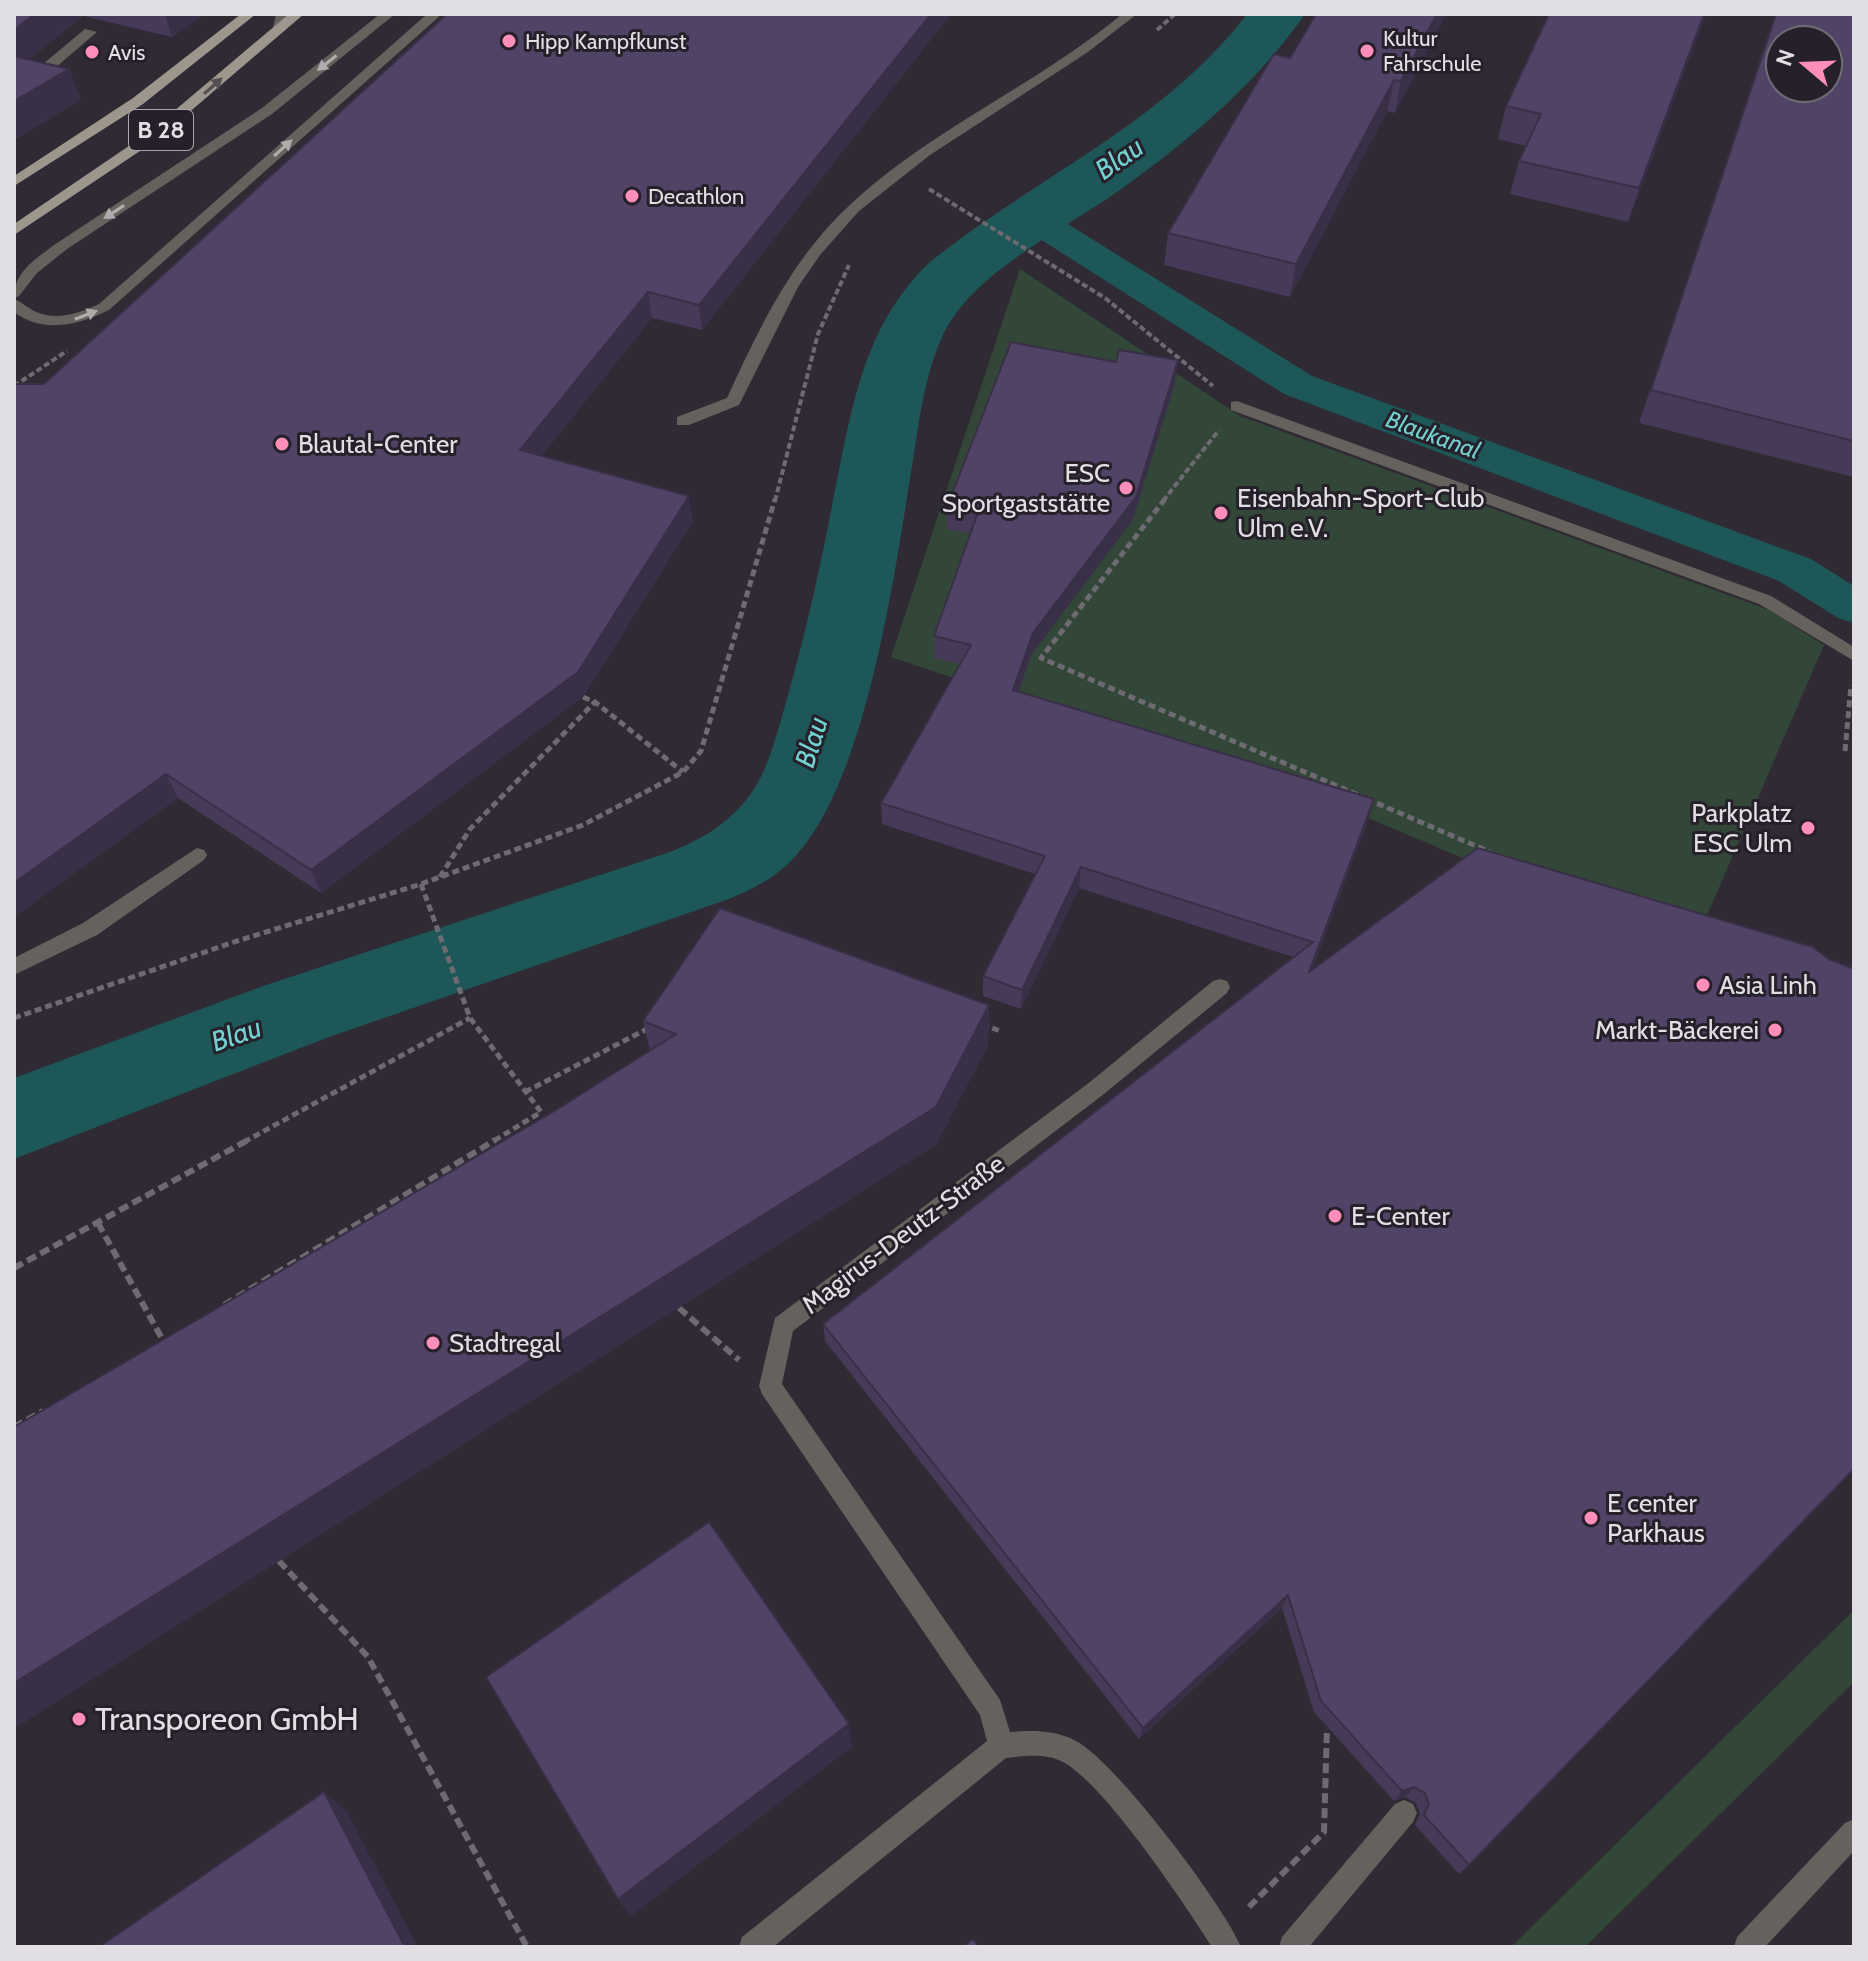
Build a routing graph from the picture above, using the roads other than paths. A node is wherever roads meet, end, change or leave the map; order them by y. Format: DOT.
graph roads {
  1 [pos="249,14"];
  2 [pos="297,14"];
  3 [pos="388,14"];
  4 [pos="435,14"];
  5 [pos="1130,14"];
  6 [pos="282,21"];
  7 [pos="90,32"];
  8 [pos="36,77"];
  9 [pos="159,108"];
  10 [pos="14,182"];
  11 [pos="14,231"];
  12 [pos="14,293"];
  13 [pos="14,304"];
  14 [pos="1237,406"];
  15 [pos="683,421"];
  16 [pos="1854,655"];
  17 [pos="197,855"];
  18 [pos="14,967"];
  19 [pos="1220,987"];
  20 [pos="1001,1746"];
  21 [pos="1404,1813"];
  22 [pos="1854,1832"];
  23 [pos="1224,1941"];
  24 [pos="752,1947"];
  25 [pos="1292,1947"];
  26 [pos="1747,1947"];
  1 -- 9 [label="main road, B 28"];
  2 -- 6 [label="main road, B 28"];
  3 -- 12 [label="street, one-way"];
  13 -- 4 [label="street, one-way"];
  5 -- 15 [label="street"];
  9 -- 6 [label="main road, B 28, one-way"];
  7 -- 8 [label="street"];
  9 -- 10 [label="main road, B 28"];
  9 -- 11 [label="main road, B 28"];
  14 -- 16 [label="street"];
  17 -- 18 [label="street"];
  19 -- 20 [label="street, Magirus-Deutz-Straße"];
  20 -- 23 [label="street"];
  20 -- 24 [label="street"];
  21 -- 25 [label="street"];
  22 -- 26 [label="street"];
}
